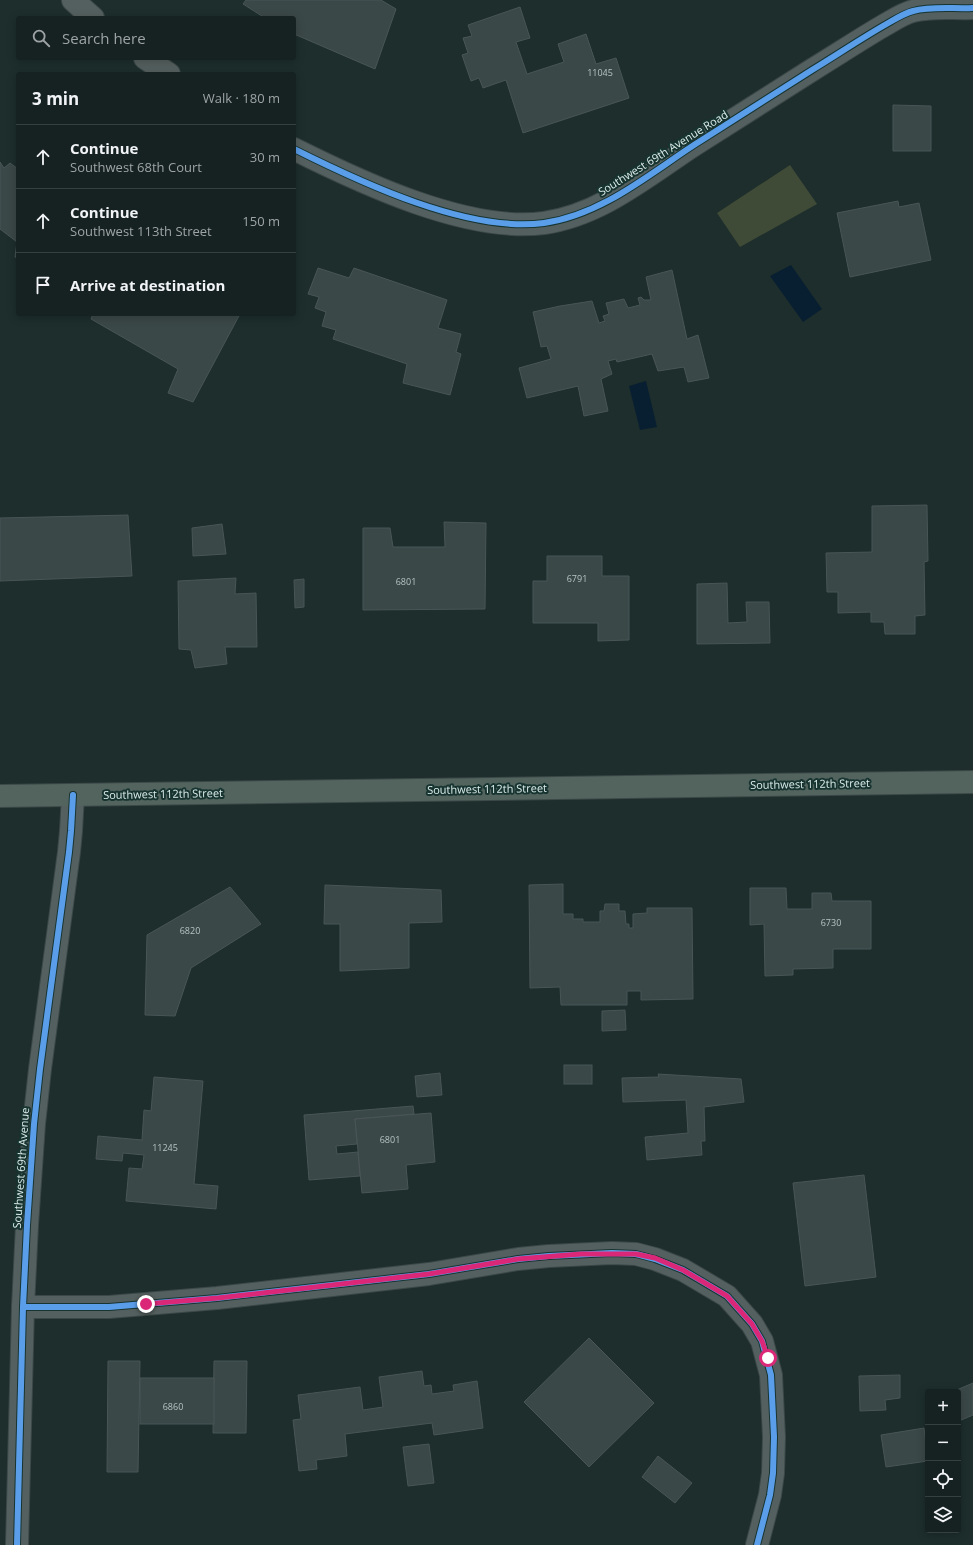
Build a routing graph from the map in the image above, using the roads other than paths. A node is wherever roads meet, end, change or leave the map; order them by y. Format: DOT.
graph roads {
  1 [pos="73,0"];
  2 [pos="906,6"];
  3 [pos="973,8"];
  4 [pos="91,16"];
  5 [pos="148,60"];
  6 [pos="166,72"];
  7 [pos="296,150"];
  8 [pos="973,782"];
  9 [pos="73,795"];
  10 [pos="0,796"];
  11 [pos="23,1307"];
  12 [pos="17,1545"];
  13 [pos="757,1545"];
  1 -- 4 [label="street"];
  2 -- 3 [label="street"];
  2 -- 7 [label="street, Southwest 69th Avenue Road"];
  5 -- 6 [label="street"];
  8 -- 9 [label="main road, Southwest 112th Street"];
  9 -- 10 [label="main road, Southwest 112th Street"];
  9 -- 11 [label="street, Southwest 69th Avenue"];
  11 -- 12 [label="street, Southwest 69th Avenue"];
  11 -- 13 [label="street"];
}
